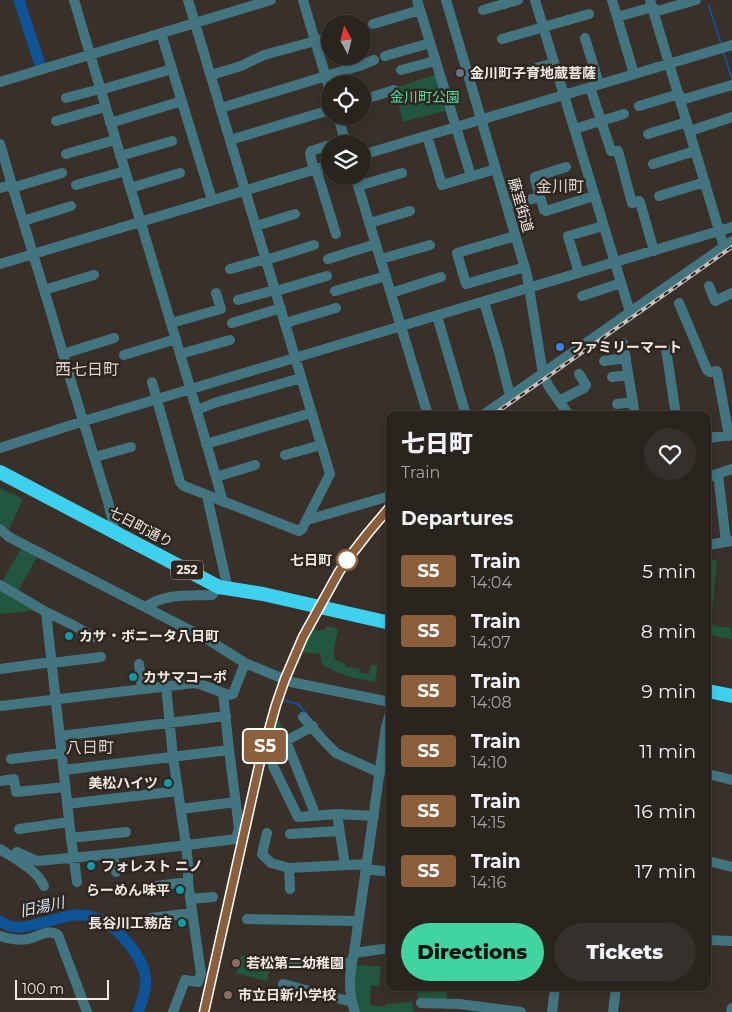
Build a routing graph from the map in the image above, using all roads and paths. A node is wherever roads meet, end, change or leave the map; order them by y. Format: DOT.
graph roads {
  1 [pos="74,0"];
  2 [pos="188,0"];
  3 [pos="271,0"];
  4 [pos="303,0"];
  5 [pos="446,0"];
  6 [pos="518,0"];
  7 [pos="535,0"];
  8 [pos="612,0"];
  9 [pos="696,0"];
  10 [pos="419,5"];
  11 [pos="652,6"];
  12 [pos="483,10"];
  13 [pos="589,14"];
  14 [pos="617,17"];
  15 [pos="195,23"];
  16 [pos="373,24"];
  17 [pos="543,27"];
  18 [pos="161,33"];
  19 [pos="585,38"];
  20 [pos="321,39"];
  21 [pos="502,39"];
  22 [pos="315,41"];
  23 [pos="430,43"];
  24 [pos="726,47"];
  25 [pos="90,54"];
  26 [pos="385,56"];
  27 [pos="374,60"];
  28 [pos="436,60"];
  29 [pos="554,62"];
  30 [pos="670,63"];
  31 [pos="172,69"];
  32 [pos="401,70"];
  33 [pos="522,72"];
  34 [pos="634,74"];
  35 [pos="211,75"];
  36 [pos="326,75"];
  37 [pos="329,75"];
  38 [pos="321,78"];
  39 [pos="0,82"];
  40 [pos="732,85"];
  41 [pos="595,86"];
  42 [pos="100,89"];
  43 [pos="394,90"];
  44 [pos="564,95"];
  45 [pos="371,97"];
  46 [pos="680,97"];
  47 [pos="66,98"];
  48 [pos="182,101"];
  49 [pos="639,106"];
  50 [pos="105,107"];
  51 [pos="221,108"];
  52 [pos="321,113"];
  53 [pos="624,114"];
  54 [pos="732,117"];
  55 [pos="481,119"];
  56 [pos="56,121"];
  57 [pos="601,122"];
  58 [pos="110,123"];
  59 [pos="688,126"];
  60 [pos="455,127"];
  61 [pos="574,130"];
  62 [pos="648,134"];
  63 [pos="427,136"];
  64 [pos="115,140"];
  65 [pos="172,140"];
  66 [pos="230,140"];
  67 [pos="0,144"];
  68 [pos="321,148"];
  69 [pos="696,151"];
  70 [pos="371,152"];
  71 [pos="66,154"];
  72 [pos="120,156"];
  73 [pos="653,164"];
  74 [pos="566,166"];
  75 [pos="321,167"];
  76 [pos="315,169"];
  77 [pos="496,169"];
  78 [pos="125,171"];
  79 [pos="402,172"];
  80 [pos="62,173"];
  81 [pos="180,173"];
  82 [pos="471,176"];
  83 [pos="371,178"];
  84 [pos="704,182"];
  85 [pos="76,185"];
  86 [pos="358,185"];
  87 [pos="12,186"];
  88 [pos="0,188"];
  89 [pos="130,188"];
  90 [pos="246,190"];
  91 [pos="594,196"];
  92 [pos="659,196"];
  93 [pos="540,197"];
  94 [pos="212,200"];
  95 [pos="71,206"];
  96 [pos="507,206"];
  97 [pos="410,212"];
  98 [pos="295,214"];
  99 [pos="23,221"];
  100 [pos="141,222"];
  101 [pos="370,223"];
  102 [pos="256,226"];
  103 [pos="603,226"];
  104 [pos="732,227"];
  105 [pos="719,231"];
  106 [pos="336,234"];
  107 [pos="515,236"];
  108 [pos="376,244"];
  109 [pos="728,244"];
  110 [pos="314,245"];
  111 [pos="430,245"];
  112 [pos="654,251"];
  113 [pos="33,254"];
  114 [pos="266,259"];
  115 [pos="328,259"];
  116 [pos="381,260"];
  117 [pos="614,263"];
  118 [pos="0,264"];
  119 [pos="525,267"];
  120 [pos="230,269"];
  121 [pos="579,273"];
  122 [pos="94,275"];
  123 [pos="327,276"];
  124 [pos="386,276"];
  125 [pos="441,277"];
  126 [pos="621,284"];
  127 [pos="709,286"];
  128 [pos="529,288"];
  129 [pos="44,290"];
  130 [pos="276,290"];
  131 [pos="335,291"];
  132 [pos="216,293"];
  133 [pos="391,293"];
  134 [pos="732,293"];
  135 [pos="582,296"];
  136 [pos="238,300"];
  137 [pos="484,302"];
  138 [pos="678,303"];
  139 [pos="281,308"];
  140 [pos="336,308"];
  141 [pos="630,312"];
  142 [pos="438,316"];
  143 [pos="171,322"];
  144 [pos="232,323"];
  145 [pos="286,324"];
  146 [pos="402,327"];
  147 [pos="114,338"];
  148 [pos="176,339"];
  149 [pos="230,340"];
  150 [pos="623,343"];
  151 [pos="666,349"];
  152 [pos="63,354"];
  153 [pos="180,354"];
  154 [pos="124,355"];
  155 [pos="626,358"];
  156 [pos="295,359"];
  157 [pos="604,361"];
  158 [pos="543,374"];
  159 [pos="579,374"];
  160 [pos="628,374"];
  161 [pos="612,376"];
  162 [pos="301,378"];
  163 [pos="152,382"];
  164 [pos="191,390"];
  165 [pos="510,396"];
  166 [pos="157,400"];
  167 [pos="559,401"];
  168 [pos="633,402"];
  169 [pos="617,404"];
  170 [pos="197,410"];
  171 [pos="427,411"];
  172 [pos="465,411"];
  173 [pos="489,411"];
  174 [pos="566,411"];
  175 [pos="634,411"];
  176 [pos="675,411"];
  177 [pos="311,414"];
  178 [pos="84,422"];
  179 [pos="730,436"];
  180 [pos="711,438"];
  181 [pos="206,444"];
  182 [pos="321,445"];
  183 [pos="131,447"];
  184 [pos="0,448"];
  185 [pos="285,455"];
  186 [pos="95,457"];
  187 [pos="256,465"];
  188 [pos="732,469"];
  189 [pos="0,472"];
  190 [pos="712,475"];
  191 [pos="216,477"];
  192 [pos="207,496"];
  193 [pos="386,497"];
  194 [pos="223,502"];
  195 [pos="307,520"];
  196 [pos="0,529"];
  197 [pos="114,531"];
  198 [pos="729,542"];
  199 [pos="711,545"];
  200 [pos="0,585"];
  201 [pos="224,588"];
  202 [pos="145,607"];
  203 [pos="46,612"];
  204 [pos="386,622"];
  205 [pos="94,637"];
  206 [pos="101,657"];
  207 [pos="52,663"];
  208 [pos="245,663"];
  209 [pos="139,664"];
  210 [pos="0,669"];
  211 [pos="166,686"];
  212 [pos="142,689"];
  213 [pos="711,692"];
  214 [pos="223,693"];
  215 [pos="732,696"];
  216 [pos="56,698"];
  217 [pos="386,701"];
  218 [pos="0,706"];
  219 [pos="226,716"];
  220 [pos="303,717"];
  221 [pos="169,722"];
  222 [pos="312,726"];
  223 [pos="386,727"];
  224 [pos="60,736"];
  225 [pos="229,750"];
  226 [pos="62,753"];
  227 [pos="173,757"];
  228 [pos="11,759"];
  229 [pos="386,763"];
  230 [pos="273,766"];
  231 [pos="64,770"];
  232 [pos="380,773"];
  233 [pos="711,775"];
  234 [pos="732,780"];
  235 [pos="0,781"];
  236 [pos="65,787"];
  237 [pos="178,791"];
  238 [pos="236,802"];
  239 [pos="67,804"];
  240 [pos="181,809"];
  241 [pos="337,814"];
  242 [pos="316,816"];
  243 [pos="374,816"];
  244 [pos="69,822"];
  245 [pos="19,829"];
  246 [pos="339,830"];
  247 [pos="126,832"];
  248 [pos="268,833"];
  249 [pos="290,834"];
  250 [pos="70,838"];
  251 [pos="186,845"];
  252 [pos="0,849"];
  253 [pos="17,852"];
  254 [pos="113,854"];
  255 [pos="74,858"];
  256 [pos="711,862"];
  257 [pos="345,865"];
  258 [pos="366,866"];
  259 [pos="732,867"];
  260 [pos="289,868"];
  261 [pos="386,871"];
  262 [pos="116,872"];
  263 [pos="77,882"];
  264 [pos="188,882"];
  265 [pos="44,886"];
  266 [pos="148,886"];
  267 [pos="290,889"];
  268 [pos="213,897"];
  269 [pos="190,899"];
  270 [pos="192,913"];
  271 [pos="152,918"];
  272 [pos="247,919"];
  273 [pos="358,922"];
  274 [pos="0,936"];
  275 [pos="711,940"];
  276 [pos="732,941"];
  277 [pos="386,949"];
  278 [pos="353,958"];
  279 [pos="291,962"];
  280 [pos="283,984"];
  281 [pos="555,991"];
  282 [pos="616,991"];
  283 [pos="421,1003"];
  284 [pos="353,1007"];
  285 [pos="732,1008"];
  286 [pos="466,1009"];
  287 [pos="87,1012"];
  288 [pos="173,1012"];
  289 [pos="521,1012"];
  290 [pos="552,1012"];
  291 [pos="613,1012"];
  292 [pos="731,1012"];
  1 -- 25 [label="street"];
  2 -- 15 [label="street"];
  3 -- 15 [label="street"];
  4 -- 22 [label="street"];
  5 -- 55 [label="street, 藤室街道"];
  6 -- 12 [label="street"];
  7 -- 17 [label="street"];
  8 -- 14 [label="street"];
  9 -- 11 [label="street"];
  10 -- 16 [label="street"];
  10 -- 23 [label="street"];
  11 -- 14 [label="street"];
  11 -- 30 [label="street"];
  13 -- 17 [label="street"];
  14 -- 34 [label="street"];
  15 -- 18 [label="street"];
  15 -- 35 [label="street"];
  17 -- 21 [label="street"];
  17 -- 29 [label="street"];
  18 -- 25 [label="street"];
  18 -- 31 [label="street"];
  19 -- 41 [label="street"];
  20 -- 22 [label="street"];
  22 -- 35 [label="street"];
  22 -- 36 [label="street"];
  23 -- 26 [label="street"];
  23 -- 28 [label="street"];
  24 -- 30 [label="street"];
  25 -- 39 [label="street"];
  25 -- 42 [label="street"];
  27 -- 37 [label="street"];
  28 -- 32 [label="street"];
  28 -- 60 [label="street"];
  29 -- 33 [label="street"];
  29 -- 44 [label="street"];
  30 -- 34 [label="street"];
  30 -- 46 [label="street"];
  31 -- 42 [label="street"];
  31 -- 48 [label="street"];
  34 -- 41 [label="street"];
  35 -- 51 [label="street"];
  38 -- 51 [label="street"];
  40 -- 46 [label="street"];
  41 -- 44 [label="street"];
  41 -- 57 [label="street"];
  42 -- 47 [label="street"];
  42 -- 50 [label="street"];
  43 -- 45 [label="street"];
  44 -- 55 [label="street"];
  44 -- 61 [label="street"];
  46 -- 49 [label="street"];
  46 -- 59 [label="street"];
  48 -- 58 [label="street"];
  48 -- 94 [label="street"];
  50 -- 56 [label="street"];
  50 -- 58 [label="street"];
  51 -- 66 [label="street"];
  52 -- 66 [label="street"];
  53 -- 57 [label="street"];
  54 -- 59 [label="street"];
  55 -- 60 [label="street"];
  55 -- 77 [label="street, 藤室街道"];
  57 -- 61 [label="street"];
  57 -- 112 [label="street"];
  58 -- 64 [label="street"];
  59 -- 62 [label="street"];
  59 -- 69 [label="street"];
  60 -- 63 [label="street"];
  60 -- 82 [label="street"];
  61 -- 91 [label="street"];
  63 -- 70 [label="street"];
  63 -- 82 [label="street"];
  64 -- 71 [label="street"];
  64 -- 72 [label="street"];
  65 -- 72 [label="street"];
  66 -- 90 [label="street"];
  67 -- 87 [label="street"];
  68 -- 76 [label="street"];
  69 -- 73 [label="street"];
  69 -- 84 [label="street"];
  72 -- 78 [label="street"];
  74 -- 93 [label="street"];
  75 -- 76 [label="street"];
  76 -- 90 [label="street"];
  76 -- 106 [label="street"];
  77 -- 82 [label="street"];
  77 -- 96 [label="street, 藤室街道"];
  78 -- 85 [label="street"];
  78 -- 89 [label="street"];
  79 -- 83 [label="street"];
  80 -- 87 [label="street"];
  81 -- 89 [label="street"];
  84 -- 92 [label="street"];
  84 -- 105 [label="street"];
  86 -- 101 [label="street"];
  87 -- 88 [label="street"];
  87 -- 99 [label="street"];
  89 -- 100 [label="street"];
  90 -- 94 [label="street"];
  90 -- 102 [label="street"];
  91 -- 93 [label="street"];
  91 -- 103 [label="street"];
  93 -- 96 [label="street"];
  94 -- 100 [label="street"];
  95 -- 99 [label="street"];
  96 -- 107 [label="street, 藤室街道"];
  97 -- 101 [label="street"];
  98 -- 102 [label="street"];
  99 -- 113 [label="street"];
  100 -- 113 [label="street"];
  100 -- 143 [label="street"];
  101 -- 108 [label="street"];
  102 -- 114 [label="street"];
  103 -- 117 [label="street"];
  103 -- 121 [label="street"];
  104 -- 105 [label="street"];
  105 -- 109 [label="street"];
  105 -- 112 [label="street"];
  107 -- 119 [label="street, 藤室街道"];
  107 -- 119 [label="street"];
  108 -- 115 [label="street"];
  108 -- 116 [label="street"];
  109 -- 141 [label="street"];
  110 -- 114 [label="street"];
  111 -- 116 [label="street"];
  112 -- 117 [label="street"];
  113 -- 118 [label="street"];
  113 -- 129 [label="street"];
  114 -- 120 [label="street"];
  114 -- 130 [label="street"];
  116 -- 124 [label="street"];
  117 -- 121 [label="street"];
  117 -- 126 [label="street"];
  119 -- 128 [label="street, 藤室街道"];
  121 -- 128 [label="street"];
  122 -- 129 [label="street"];
  123 -- 130 [label="street"];
  124 -- 131 [label="street"];
  124 -- 133 [label="street"];
  125 -- 133 [label="street"];
  126 -- 135 [label="street"];
  126 -- 141 [label="street"];
  127 -- 134 [label="street"];
  128 -- 137 [label="street"];
  128 -- 158 [label="street, 藤室街道"];
  129 -- 152 [label="street"];
  130 -- 136 [label="street"];
  130 -- 139 [label="street"];
  132 -- 143 [label="street"];
  133 -- 146 [label="street"];
  137 -- 142 [label="street"];
  137 -- 165 [label="street"];
  138 -- 179 [label="street"];
  139 -- 144 [label="street"];
  139 -- 145 [label="street"];
  140 -- 145 [label="street"];
  141 -- 158 [label="street"];
  142 -- 146 [label="street"];
  142 -- 172 [label="street"];
  143 -- 148 [label="street"];
  145 -- 156 [label="street"];
  146 -- 156 [label="street"];
  146 -- 171 [label="street"];
  147 -- 152 [label="street"];
  148 -- 153 [label="street"];
  148 -- 154 [label="street"];
  149 -- 153 [label="street"];
  150 -- 155 [label="street"];
  151 -- 176 [label="street"];
  152 -- 178 [label="street"];
  153 -- 164 [label="street"];
  155 -- 157 [label="street"];
  155 -- 160 [label="street"];
  156 -- 162 [label="street"];
  156 -- 164 [label="street"];
  158 -- 165 [label="street"];
  158 -- 167 [label="street, 藤室街道"];
  159 -- 167 [label="street"];
  160 -- 161 [label="street"];
  160 -- 168 [label="street"];
  162 -- 170 [label="street"];
  162 -- 177 [label="street"];
  163 -- 166 [label="street"];
  164 -- 166 [label="street"];
  164 -- 170 [label="street"];
  165 -- 173 [label="street"];
  166 -- 178 [label="street"];
  166 -- 192 [label="street"];
  167 -- 174 [label="street, 藤室街道"];
  168 -- 169 [label="street"];
  168 -- 175 [label="street"];
  170 -- 181 [label="street"];
  177 -- 181 [label="street"];
  177 -- 182 [label="street"];
  178 -- 184 [label="street"];
  178 -- 186 [label="street"];
  179 -- 180 [label="street"];
  181 -- 191 [label="street"];
  182 -- 185 [label="street"];
  182 -- 195 [label="street"];
  183 -- 186 [label="street"];
  186 -- 197 [label="street"];
  187 -- 191 [label="street"];
  188 -- 190 [label="street"];
  189 -- 197 [label="highway, 七日町通り / 252"];
  190 -- 198 [label="street"];
  191 -- 194 [label="street"];
  192 -- 194 [label="street"];
  192 -- 201 [label="street"];
  193 -- 195 [label="street"];
  194 -- 195 [label="street"];
  196 -- 202 [label="street"];
  197 -- 201 [label="highway, 七日町通り / 252"];
  198 -- 199 [label="street"];
  200 -- 203 [label="street"];
  201 -- 202 [label="street"];
  201 -- 204 [label="highway, 七日町通り / 252"];
  202 -- 208 [label="street"];
  203 -- 205 [label="street"];
  203 -- 207 [label="street"];
  206 -- 207 [label="street"];
  207 -- 210 [label="street"];
  207 -- 216 [label="street"];
  208 -- 214 [label="street"];
  208 -- 217 [label="street"];
  209 -- 212 [label="street"];
  211 -- 212 [label="street"];
  211 -- 214 [label="street"];
  211 -- 221 [label="street"];
  212 -- 216 [label="street"];
  213 -- 215 [label="highway"];
  214 -- 219 [label="street"];
  216 -- 218 [label="street"];
  216 -- 224 [label="street"];
  219 -- 221 [label="street"];
  219 -- 225 [label="street"];
  220 -- 222 [label="street"];
  221 -- 224 [label="street"];
  221 -- 227 [label="street"];
  222 -- 232 [label="street"];
  222 -- 242 [label="street"];
  223 -- 229 [label="street"];
  224 -- 226 [label="street"];
  225 -- 227 [label="street"];
  225 -- 238 [label="street"];
  226 -- 228 [label="street"];
  226 -- 231 [label="street"];
  227 -- 231 [label="street"];
  227 -- 237 [label="street"];
  229 -- 232 [label="street"];
  230 -- 242 [label="street"];
  231 -- 236 [label="street"];
  232 -- 243 [label="street"];
  233 -- 234 [label="street"];
  235 -- 236 [label="street"];
  236 -- 239 [label="street"];
  237 -- 239 [label="street"];
  237 -- 240 [label="street"];
  238 -- 240 [label="street"];
  238 -- 251 [label="street"];
  239 -- 244 [label="street"];
  240 -- 251 [label="street"];
  241 -- 242 [label="street"];
  241 -- 243 [label="street"];
  241 -- 246 [label="street"];
  243 -- 258 [label="street"];
  244 -- 245 [label="street"];
  244 -- 250 [label="street"];
  246 -- 249 [label="street"];
  246 -- 257 [label="street"];
  247 -- 250 [label="street"];
  248 -- 260 [label="street"];
  250 -- 255 [label="street"];
  251 -- 254 [label="street"];
  251 -- 264 [label="street"];
  252 -- 265 [label="street"];
  253 -- 255 [label="street"];
  254 -- 255 [label="street"];
  254 -- 262 [label="street"];
  255 -- 263 [label="street"];
  256 -- 259 [label="street"];
  257 -- 258 [label="street"];
  257 -- 260 [label="street"];
  258 -- 261 [label="street"];
  258 -- 273 [label="street"];
  260 -- 267 [label="street"];
  264 -- 266 [label="street"];
  264 -- 269 [label="street"];
  268 -- 269 [label="street"];
  269 -- 270 [label="street"];
  270 -- 271 [label="street"];
  270 -- 288 [label="street"];
  272 -- 273 [label="street"];
  273 -- 278 [label="street"];
  274 -- 287 [label="street"];
  275 -- 276 [label="street"];
  277 -- 278 [label="street"];
  278 -- 279 [label="street"];
  278 -- 284 [label="street"];
  280 -- 284 [label="street"];
  281 -- 290 [label="street"];
  282 -- 291 [label="street"];
  283 -- 286 [label="street"];
  285 -- 292 [label="street"];
  286 -- 289 [label="street"];
}
